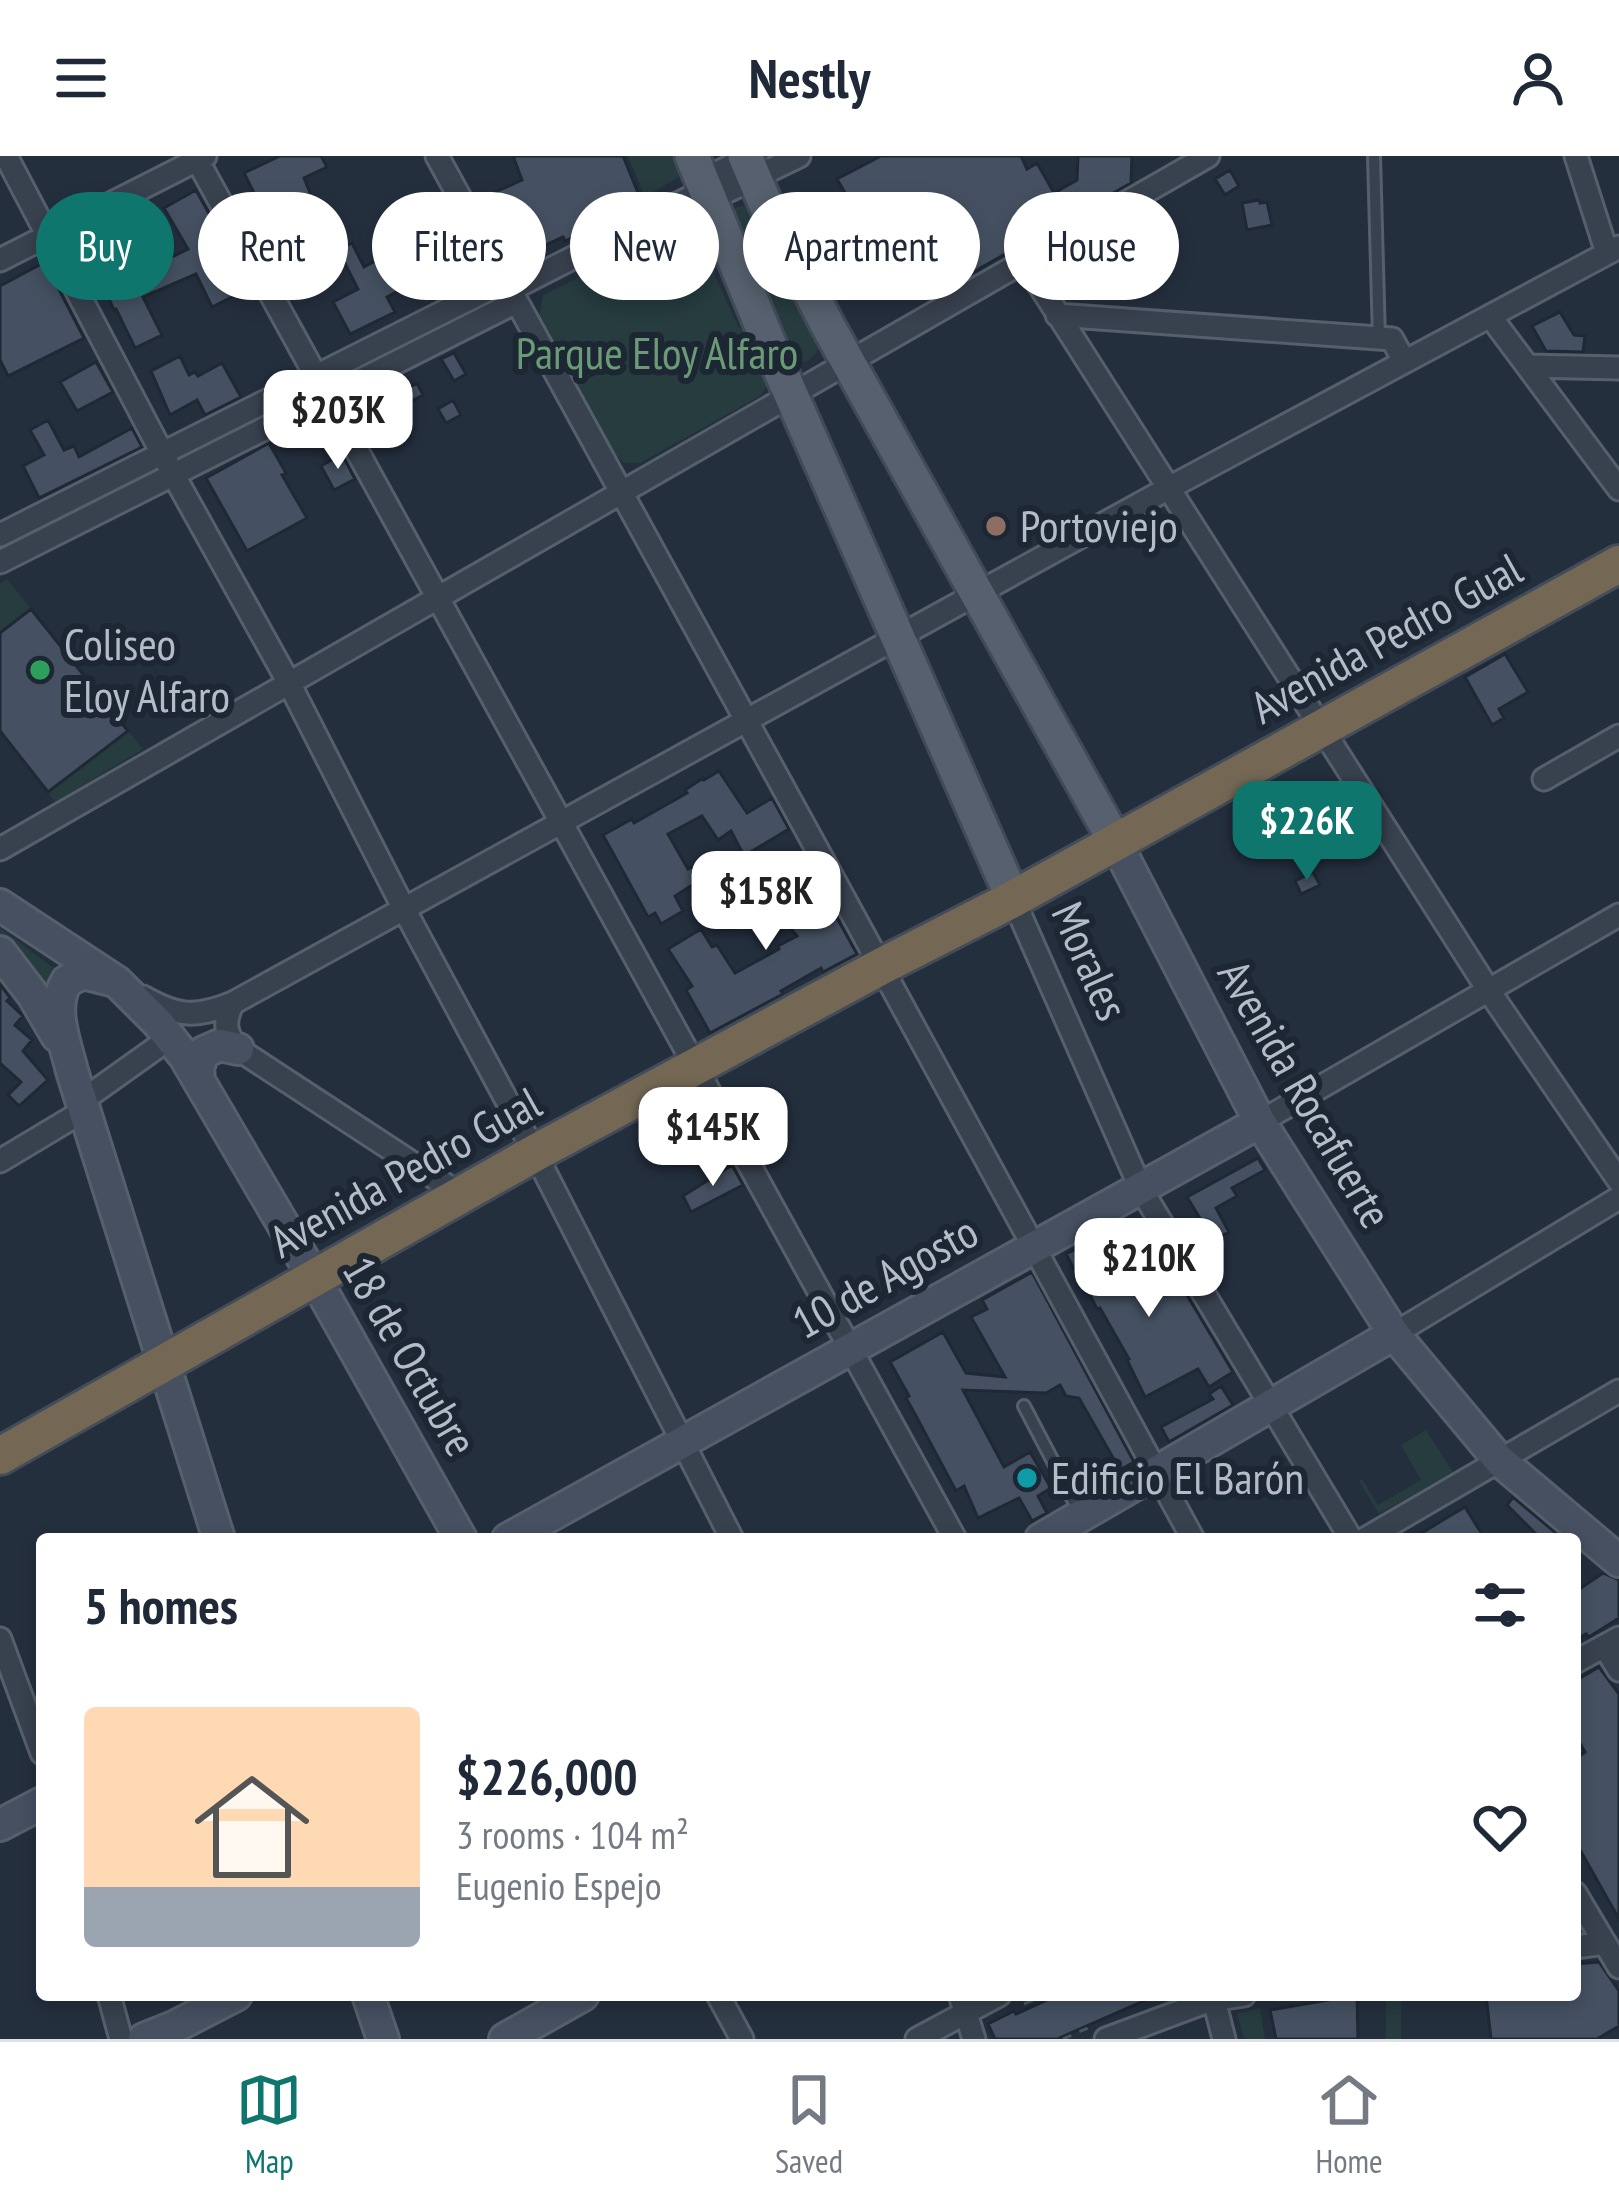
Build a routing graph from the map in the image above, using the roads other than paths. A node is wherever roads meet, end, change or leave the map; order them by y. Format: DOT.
graph roads {
  1 [pos="6,156"];
  2 [pos="437,156"];
  3 [pos="799,156"];
  4 [pos="1208,156"];
  5 [pos="1374,156"];
  6 [pos="1576,156"];
  7 [pos="199,157"];
  8 [pos="749,162"];
  9 [pos="702,182"];
  10 [pos="132,192"];
  11 [pos="456,192"];
  12 [pos="1145,192"];
  13 [pos="36,215"];
  14 [pos="36,242"];
  15 [pos="1613,250"];
  16 [pos="0,260"];
  17 [pos="546,271"];
  18 [pos="1004,272"];
  19 [pos="81,300"];
  20 [pos="489,300"];
  21 [pos="494,300"];
  22 [pos="515,300"];
  23 [pos="1049,300"];
  24 [pos="1058,315"];
  25 [pos="1490,316"];
  26 [pos="1379,338"];
  27 [pos="1404,361"];
  28 [pos="848,362"];
  29 [pos="1528,367"];
  30 [pos="1619,368"];
  31 [pos="315,374"];
  32 [pos="792,394"];
  33 [pos="327,396"];
  34 [pos="167,464"];
  35 [pos="1167,489"];
  36 [pos="1619,489"];
  37 [pos="620,493"];
  38 [pos="0,535"];
  39 [pos="0,562"];
  40 [pos="1619,564"];
  41 [pos="978,592"];
  42 [pos="438,597"];
  43 [pos="898,636"];
  44 [pos="289,683"];
  45 [pos="748,719"];
  46 [pos="1321,729"];
  47 [pos="1619,736"];
  48 [pos="1544,779"];
  49 [pos="561,821"];
  50 [pos="1116,842"];
  51 [pos="0,849"];
  52 [pos="1013,899"];
  53 [pos="0,905"];
  54 [pos="403,908"];
  55 [pos="1619,915"];
  56 [pos="0,952"];
  57 [pos="882,966"];
  58 [pos="116,982"];
  59 [pos="1489,991"];
  60 [pos="233,1003"];
  61 [pos="168,1024"];
  62 [pos="238,1049"];
  63 [pos="695,1066"];
  64 [pos="72,1071"];
  65 [pos="199,1081"];
  66 [pos="84,1105"];
  67 [pos="1260,1122"];
  68 [pos="535,1153"];
  69 [pos="0,1161"];
  70 [pos="1619,1181"];
  71 [pos="1141,1189"];
  72 [pos="461,1195"];
  73 [pos="1619,1198"];
  74 [pos="1034,1246"];
  75 [pos="315,1279"];
  76 [pos="1394,1334"];
  77 [pos="850,1347"];
  78 [pos="164,1361"];
  79 [pos="1619,1391"];
  80 [pos="1272,1405"];
  81 [pos="1024,1406"];
  82 [pos="682,1442"];
  83 [pos="0,1456"];
  84 [pos="1499,1460"];
  85 [pos="1158,1473"];
  86 [pos="1082,1515"];
  87 [pos="217,1533"];
  88 [pos="458,1533"];
  89 [pos="519,1533"];
  90 [pos="728,1533"];
  91 [pos="952,1533"];
  92 [pos="1051,1533"];
  93 [pos="1190,1533"];
  94 [pos="1347,1533"];
  95 [pos="1375,1533"];
  96 [pos="1619,1561"];
  97 [pos="0,1639"];
  98 [pos="1611,1642"];
  99 [pos="1581,1659"];
  100 [pos="1619,1670"];
  101 [pos="36,1737"];
  102 [pos="36,1806"];
  103 [pos="0,1825"];
  104 [pos="1581,1903"];
  105 [pos="1605,1943"];
  106 [pos="1581,1946"];
  107 [pos="1619,1967"];
  108 [pos="112,2001"];
  109 [pos="224,2001"];
  110 [pos="370,2001"];
  111 [pos="572,2001"];
  112 [pos="721,2001"];
  113 [pos="1201,2001"];
  114 [pos="1212,2001"];
  115 [pos="963,2004"];
  116 [pos="1104,2030"];
  117 [pos="121,2039"];
  118 [pos="144,2039"];
  119 [pos="383,2039"];
  120 [pos="506,2039"];
  121 [pos="742,2039"];
  122 [pos="917,2039"];
  123 [pos="974,2039"];
  124 [pos="1223,2039"];
  1 -- 13 [label="street"];
  2 -- 11 [label="street"];
  3 -- 8 [label="street"];
  4 -- 12 [label="street"];
  5 -- 26 [label="lane"];
  6 -- 15 [label="street"];
  7 -- 10 [label="street"];
  7 -- 31 [label="street"];
  8 -- 9 [label="street"];
  8 -- 28 [label="main road, Avenida Rocafuerte"];
  9 -- 17 [label="street"];
  9 -- 32 [label="main road, Morales"];
  14 -- 16 [label="street"];
  15 -- 25 [label="street"];
  18 -- 28 [label="street"];
  19 -- 34 [label="street"];
  20 -- 31 [label="street"];
  21 -- 33 [label="street"];
  22 -- 37 [label="street"];
  23 -- 24 [label="street"];
  24 -- 26 [label="street"];
  24 -- 35 [label="street"];
  25 -- 27 [label="street"];
  25 -- 29 [label="street"];
  26 -- 27 [label="street"];
  27 -- 35 [label="street"];
  28 -- 32 [label="street"];
  28 -- 41 [label="main road, Avenida Rocafuerte"];
  29 -- 30 [label="street"];
  29 -- 36 [label="street"];
  31 -- 33 [label="street"];
  31 -- 34 [label="street"];
  32 -- 37 [label="street"];
  32 -- 43 [label="main road, Morales"];
  33 -- 34 [label="street"];
  33 -- 42 [label="street"];
  34 -- 38 [label="street"];
  34 -- 39 [label="street"];
  34 -- 44 [label="street"];
  35 -- 41 [label="street"];
  35 -- 46 [label="street"];
  37 -- 42 [label="street"];
  37 -- 45 [label="street"];
  40 -- 46 [label="highway, Avenida Pedro Gual"];
  41 -- 43 [label="street"];
  41 -- 50 [label="main road, Avenida Rocafuerte"];
  42 -- 44 [label="street"];
  42 -- 49 [label="street"];
  43 -- 45 [label="street"];
  43 -- 52 [label="main road, Morales"];
  44 -- 51 [label="street"];
  44 -- 54 [label="street"];
  45 -- 49 [label="street"];
  45 -- 57 [label="street"];
  46 -- 50 [label="highway, Avenida Pedro Gual"];
  46 -- 59 [label="street"];
  47 -- 48 [label="street"];
  49 -- 54 [label="street"];
  49 -- 63 [label="street"];
  50 -- 52 [label="highway, Avenida Pedro Gual"];
  50 -- 67 [label="street, Avenida Rocafuerte"];
  52 -- 57 [label="highway, Avenida Pedro Gual"];
  52 -- 71 [label="street, Morales"];
  53 -- 58 [label="street, 18 de Octubre"];
  54 -- 60 [label="street"];
  54 -- 68 [label="street"];
  55 -- 59 [label="street, 10 de Agosto"];
  56 -- 64 [label="street"];
  57 -- 63 [label="highway, Avenida Pedro Gual"];
  57 -- 74 [label="street"];
  58 -- 61 [label="street, 18 de Octubre"];
  58 -- 64 [label="street"];
  59 -- 67 [label="street, 10 de Agosto"];
  59 -- 70 [label="street"];
  60 -- 61 [label="street"];
  60 -- 62 [label="street"];
  61 -- 62 [label="street"];
  61 -- 65 [label="street, 18 de Octubre"];
  61 -- 66 [label="street"];
  62 -- 65 [label="street"];
  62 -- 72 [label="street"];
  63 -- 68 [label="highway, Avenida Pedro Gual"];
  63 -- 77 [label="street"];
  64 -- 66 [label="street"];
  65 -- 75 [label="street, 18 de Octubre"];
  66 -- 69 [label="street"];
  66 -- 78 [label="street"];
  67 -- 71 [label="street, 10 de Agosto"];
  67 -- 76 [label="street, Avenida Rocafuerte"];
  68 -- 72 [label="highway, Avenida Pedro Gual"];
  68 -- 82 [label="street"];
  71 -- 74 [label="street, 10 de Agosto"];
  71 -- 80 [label="street, Morales"];
  72 -- 75 [label="highway, Avenida Pedro Gual"];
  73 -- 76 [label="street"];
  74 -- 77 [label="street, 10 de Agosto"];
  74 -- 85 [label="street"];
  75 -- 78 [label="highway, Avenida Pedro Gual"];
  75 -- 88 [label="street, 18 de Octubre"];
  76 -- 80 [label="street"];
  76 -- 84 [label="street, Avenida Rocafuerte"];
  77 -- 82 [label="street, 10 de Agosto"];
  77 -- 91 [label="street"];
  78 -- 83 [label="highway, Avenida Pedro Gual"];
  78 -- 87 [label="street"];
  79 -- 84 [label="street"];
  80 -- 85 [label="street"];
  80 -- 94 [label="street, Morales"];
  81 -- 86 [label="lane"];
  82 -- 89 [label="street, 10 de Agosto"];
  82 -- 90 [label="street"];
  84 -- 95 [label="street"];
  84 -- 96 [label="street, Avenida Rocafuerte"];
  85 -- 86 [label="street"];
  85 -- 93 [label="street"];
  86 -- 92 [label="street"];
  97 -- 101 [label="street"];
  98 -- 99 [label="street"];
  98 -- 100 [label="street"];
  102 -- 103 [label="street"];
  104 -- 105 [label="street"];
  105 -- 106 [label="street"];
  105 -- 107 [label="street"];
  108 -- 117 [label="street"];
  109 -- 118 [label="street"];
  110 -- 119 [label="street"];
  111 -- 120 [label="street"];
  112 -- 121 [label="street"];
  113 -- 116 [label="street"];
  114 -- 124 [label="street"];
  115 -- 122 [label="street"];
  115 -- 123 [label="street"];
}
